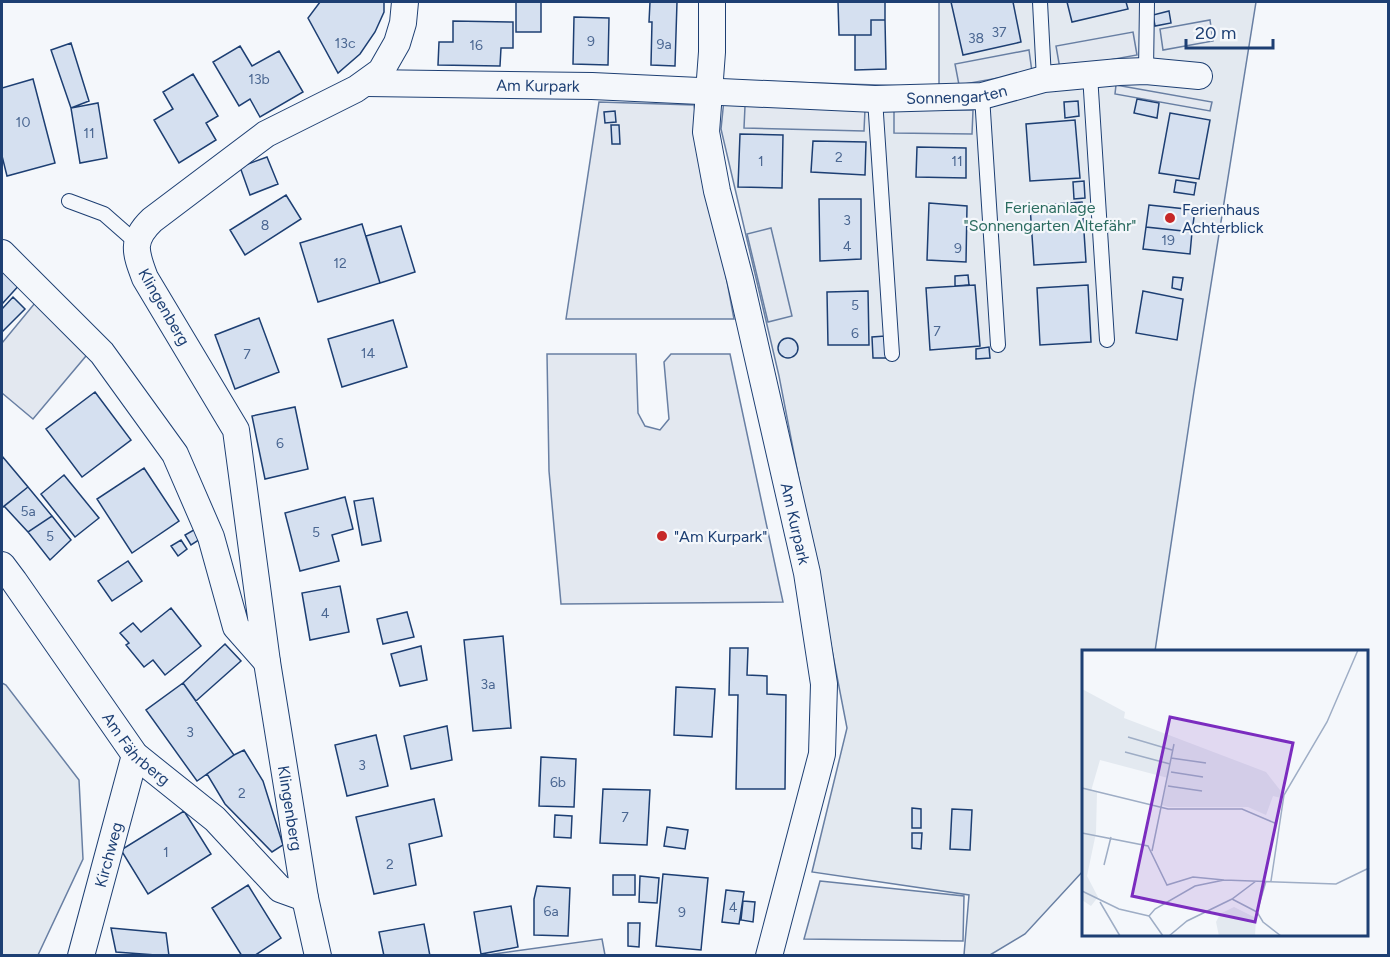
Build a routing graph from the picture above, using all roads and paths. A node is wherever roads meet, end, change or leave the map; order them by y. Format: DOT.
graph roads {
  1 [pos="405,2"];
  2 [pos="712,2"];
  3 [pos="1040,2"];
  4 [pos="1148,2"];
  5 [pos="1146,71"];
  6 [pos="1090,75"];
  7 [pos="1199,76"];
  8 [pos="1044,79"];
  9 [pos="367,83"];
  10 [pos="710,92"];
  11 [pos="981,96"];
  12 [pos="875,99"];
  13 [pos="69,201"];
  14 [pos="136,243"];
  15 [pos="2,253"];
  16 [pos="1107,340"];
  17 [pos="998,345"];
  18 [pos="892,354"];
  19 [pos="8,573"];
  20 [pos="267,662"];
  21 [pos="135,755"];
  22 [pos="305,898"];
  23 [pos="81,956"];
  24 [pos="318,956"];
  25 [pos="769,956"];
  1 -- 9 [label="street"];
  2 -- 10 [label="street, Am Kurpark"];
  3 -- 8 [label="lane"];
  4 -- 5 [label="lane"];
  5 -- 6 [label="street, Sonnengarten"];
  5 -- 7 [label="street, Sonnengarten"];
  6 -- 8 [label="street, Sonnengarten"];
  6 -- 16 [label="lane"];
  8 -- 11 [label="street, Sonnengarten"];
  9 -- 10 [label="street, Am Kurpark"];
  9 -- 14 [label="street"];
  10 -- 12 [label="street, Sonnengarten"];
  10 -- 25 [label="street, Am Kurpark"];
  11 -- 12 [label="street, Sonnengarten"];
  11 -- 17 [label="lane"];
  12 -- 18 [label="lane"];
  13 -- 14 [label="lane"];
  14 -- 20 [label="street, Klingenberg"];
  15 -- 20 [label="street"];
  19 -- 21 [label="street, Am Fährberg"];
  20 -- 22 [label="street, Klingenberg"];
  21 -- 22 [label="street, Am Fährberg"];
  21 -- 23 [label="street, Kirchweg"];
  22 -- 24 [label="street, Klingenberg"];
}
